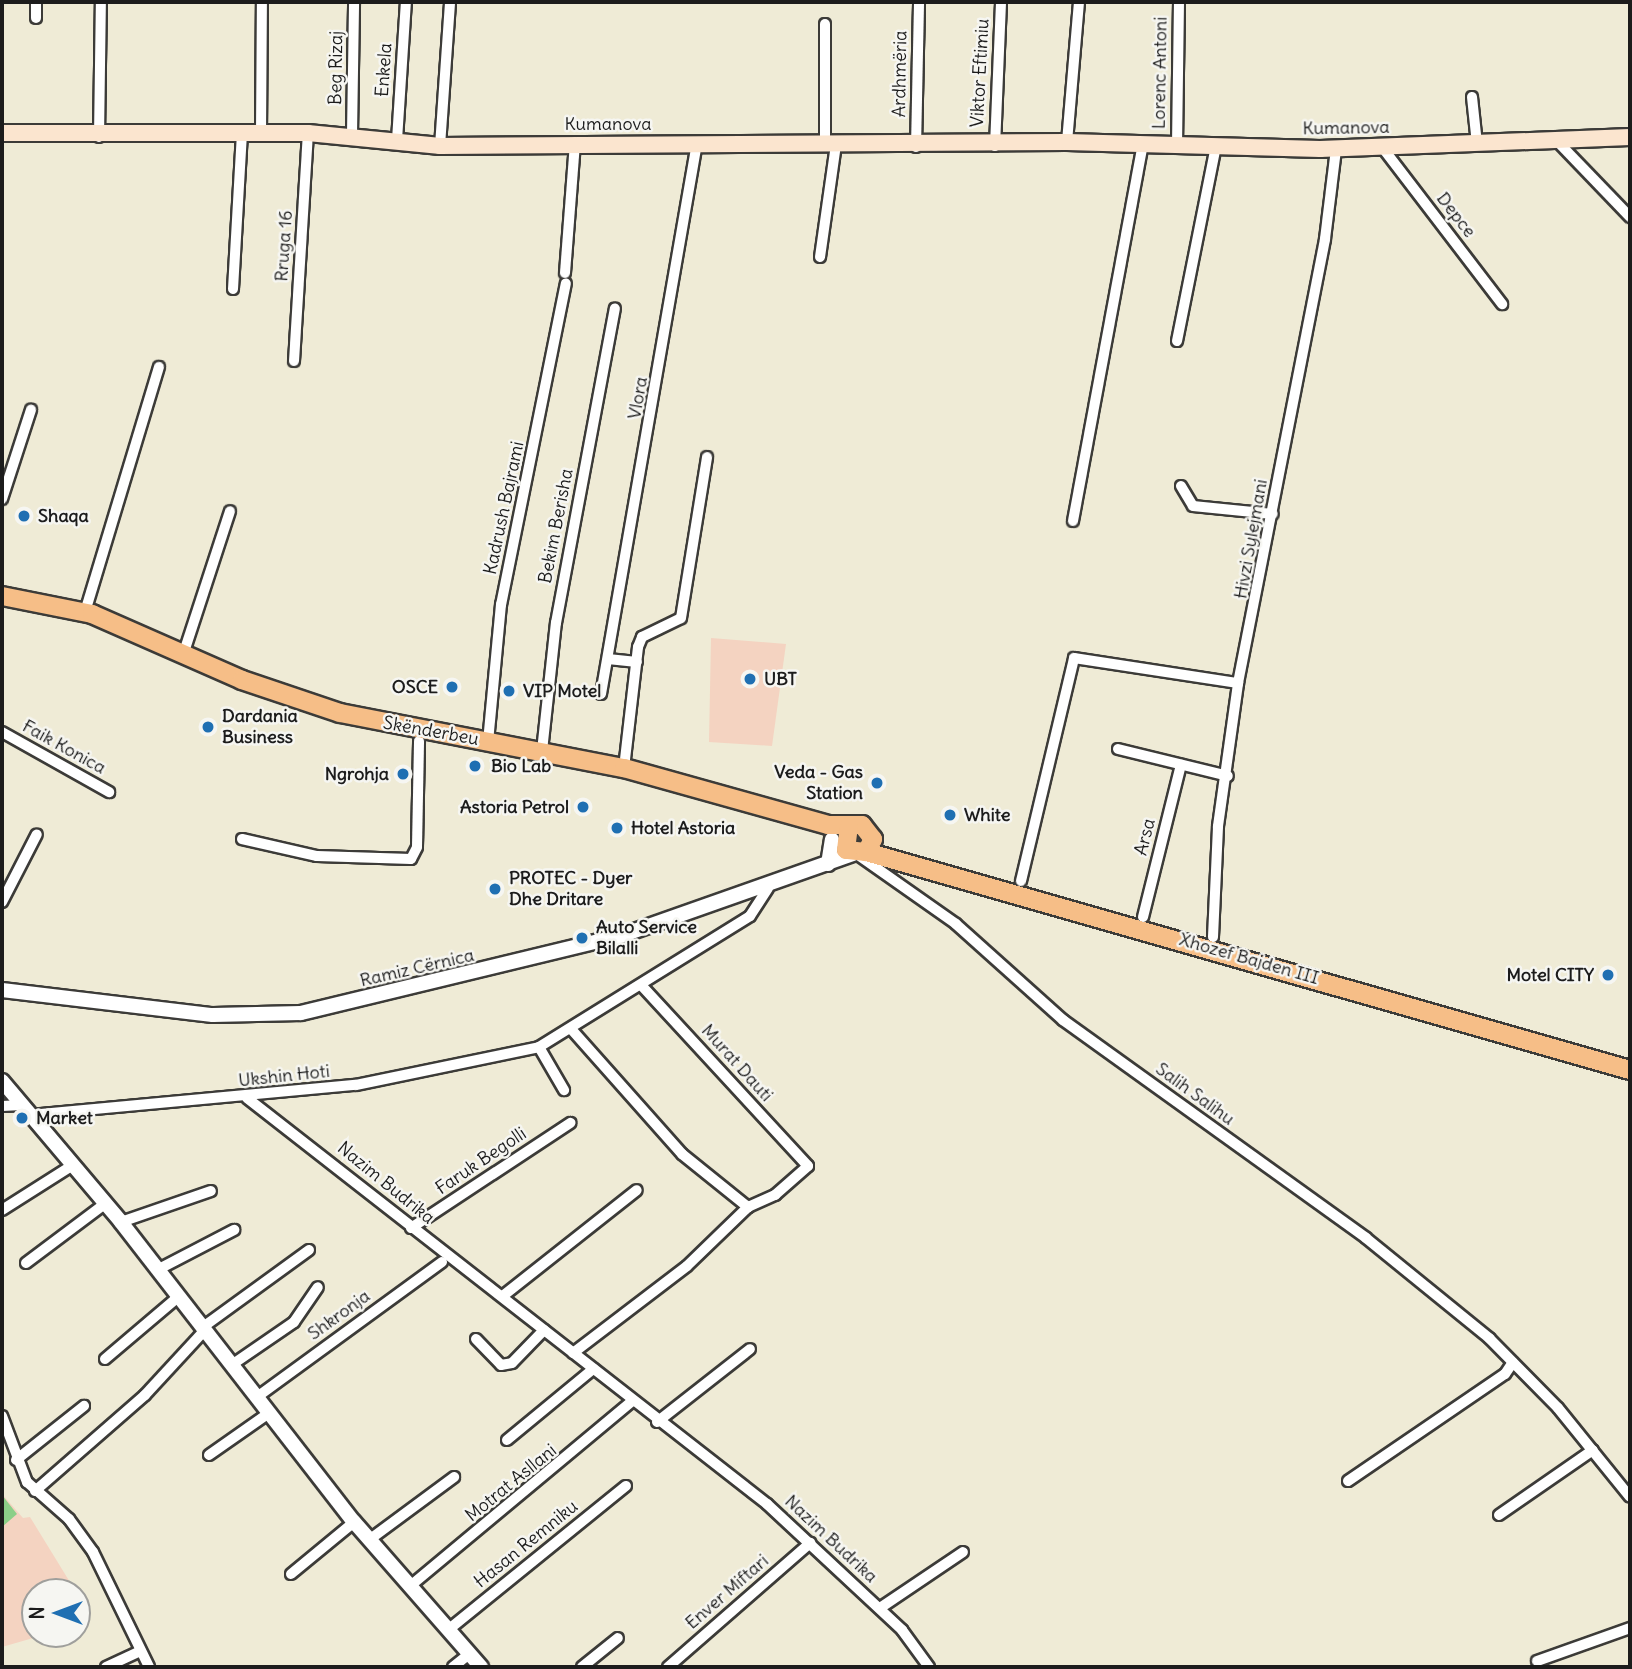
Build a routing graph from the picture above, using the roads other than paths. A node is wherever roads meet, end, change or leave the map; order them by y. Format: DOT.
graph roads {
  1 [pos="36,2"];
  2 [pos="101,2"];
  3 [pos="262,2"];
  4 [pos="354,2"];
  5 [pos="406,2"];
  6 [pos="450,2"];
  7 [pos="919,2"];
  8 [pos="1001,2"];
  9 [pos="1079,2"];
  10 [pos="1179,2"];
  11 [pos="36,18"];
  12 [pos="825,24"];
  13 [pos="1472,97"];
  14 [pos="2,133"];
  15 [pos="242,133"];
  16 [pos="261,133"];
  17 [pos="308,133"];
  18 [pos="352,134"];
  19 [pos="99,137"];
  20 [pos="1630,137"];
  21 [pos="397,140"];
  22 [pos="1556,140"];
  23 [pos="576,142"];
  24 [pos="1067,142"];
  25 [pos="697,143"];
  26 [pos="830,144"];
  27 [pos="1143,144"];
  28 [pos="1477,144"];
  29 [pos="1177,145"];
  30 [pos="440,146"];
  31 [pos="995,146"];
  32 [pos="1216,146"];
  33 [pos="916,147"];
  34 [pos="1381,147"];
  35 [pos="1336,149"];
  36 [pos="1630,217"];
  37 [pos="820,257"];
  38 [pos="233,289"];
  39 [pos="1502,304"];
  40 [pos="615,308"];
  41 [pos="1177,341"];
  42 [pos="294,361"];
  43 [pos="159,367"];
  44 [pos="32,410"];
  45 [pos="707,457"];
  46 [pos="1181,486"];
  47 [pos="2,499"];
  48 [pos="230,511"];
  49 [pos="1273,514"];
  50 [pos="1073,521"];
  51 [pos="2,596"];
  52 [pos="2,607"];
  53 [pos="85,612"];
  54 [pos="184,652"];
  55 [pos="608,659"];
  56 [pos="637,662"];
  57 [pos="1238,683"];
  58 [pos="601,694"];
  59 [pos="2,732"];
  60 [pos="419,741"];
  61 [pos="488,741"];
  62 [pos="1118,749"];
  63 [pos="542,751"];
  64 [pos="1181,765"];
  65 [pos="624,768"];
  66 [pos="1228,776"];
  67 [pos="109,792"];
  68 [pos="37,834"];
  69 [pos="242,839"];
  70 [pos="844,846"];
  71 [pos="1021,881"];
  72 [pos="768,888"];
  73 [pos="2,902"];
  74 [pos="1143,917"];
  75 [pos="1213,937"];
  76 [pos="641,985"];
  77 [pos="2,990"];
  78 [pos="572,1030"];
  79 [pos="539,1047"];
  80 [pos="1630,1059"];
  81 [pos="1630,1070"];
  82 [pos="2,1081"];
  83 [pos="564,1090"];
  84 [pos="247,1098"];
  85 [pos="2,1107"];
  86 [pos="26,1110"];
  87 [pos="570,1123"];
  88 [pos="73,1165"];
  89 [pos="637,1189"];
  90 [pos="211,1191"];
  91 [pos="106,1203"];
  92 [pos="748,1207"];
  93 [pos="2,1210"];
  94 [pos="121,1222"];
  95 [pos="411,1228"];
  96 [pos="234,1230"];
  97 [pos="309,1250"];
  98 [pos="442,1262"];
  99 [pos="26,1263"];
  100 [pos="159,1269"];
  101 [pos="318,1287"];
  102 [pos="504,1295"];
  103 [pos="178,1297"];
  104 [pos="204,1328"];
  105 [pos="544,1330"];
  106 [pos="476,1339"];
  107 [pos="750,1349"];
  108 [pos="573,1353"];
  109 [pos="105,1359"];
  110 [pos="1513,1362"];
  111 [pos="233,1364"];
  112 [pos="593,1369"];
  113 [pos="257,1396"];
  114 [pos="632,1401"];
  115 [pos="84,1406"];
  116 [pos="269,1413"];
  117 [pos="2,1416"];
  118 [pos="657,1422"];
  119 [pos="507,1440"];
  120 [pos="6,1444"];
  121 [pos="1593,1450"];
  122 [pos="209,1455"];
  123 [pos="16,1460"];
  124 [pos="454,1478"];
  125 [pos="1348,1481"];
  126 [pos="626,1486"];
  127 [pos="35,1491"];
  128 [pos="1630,1497"];
  129 [pos="1499,1515"];
  130 [pos="354,1522"];
  131 [pos="369,1540"];
  132 [pos="810,1543"];
  133 [pos="963,1552"];
  134 [pos="291,1574"];
  135 [pos="410,1587"];
  136 [pos="880,1608"];
  137 [pos="1630,1628"];
  138 [pos="448,1630"];
  139 [pos="618,1638"];
  140 [pos="140,1651"];
  141 [pos="469,1654"];
  142 [pos="1537,1661"];
  143 [pos="106,1667"];
  144 [pos="149,1667"];
  145 [pos="453,1667"];
  146 [pos="481,1667"];
  147 [pos="582,1667"];
  148 [pos="668,1667"];
  149 [pos="929,1667"];
  1 -- 11 [label="street"];
  2 -- 19 [label="street"];
  3 -- 16 [label="street"];
  4 -- 18 [label="street, Beg Rizaj"];
  5 -- 21 [label="street, Enkela"];
  6 -- 30 [label="street"];
  7 -- 33 [label="street, Ardhmëria"];
  8 -- 31 [label="street, Viktor Eftimiu"];
  9 -- 24 [label="street"];
  10 -- 29 [label="street, Lorenc Antoni"];
  12 -- 26 [label="street"];
  13 -- 28 [label="street"];
  14 -- 19 [label="main road, Kumanova"];
  15 -- 16 [label="main road, Kumanova"];
  15 -- 19 [label="main road, Kumanova"];
  15 -- 38 [label="street"];
  16 -- 17 [label="main road, Kumanova"];
  17 -- 18 [label="main road, Kumanova"];
  17 -- 42 [label="street, Rruga 16"];
  18 -- 21 [label="main road, Kumanova"];
  20 -- 22 [label="main road, Kumanova"];
  21 -- 30 [label="main road, Kumanova"];
  22 -- 28 [label="main road, Kumanova"];
  22 -- 36 [label="street"];
  23 -- 25 [label="main road, Kumanova"];
  23 -- 30 [label="main road, Kumanova"];
  23 -- 61 [label="street, Kadrush Bajrami"];
  24 -- 27 [label="main road, Kumanova"];
  24 -- 31 [label="main road, Kumanova"];
  25 -- 26 [label="main road, Kumanova"];
  25 -- 55 [label="street, Vlora"];
  26 -- 33 [label="main road, Kumanova"];
  26 -- 37 [label="street"];
  27 -- 29 [label="main road, Kumanova"];
  27 -- 50 [label="street"];
  28 -- 34 [label="main road, Kumanova"];
  29 -- 32 [label="main road, Kumanova"];
  31 -- 33 [label="main road, Kumanova"];
  32 -- 35 [label="main road, Kumanova"];
  32 -- 41 [label="street"];
  34 -- 35 [label="main road, Kumanova"];
  34 -- 39 [label="street, Depce"];
  35 -- 49 [label="street, Hivzi Sylejmani"];
  40 -- 63 [label="street, Bekim Berisha"];
  43 -- 53 [label="street"];
  44 -- 47 [label="street"];
  45 -- 56 [label="street"];
  46 -- 49 [label="street"];
  48 -- 54 [label="street"];
  49 -- 57 [label="street, Hivzi Sylejmani"];
  51 -- 53 [label="main road, Skënderbeu"];
  52 -- 60 [label="main road, Skënderbeu"];
  53 -- 54 [label="main road, Skënderbeu"];
  54 -- 61 [label="main road, Skënderbeu"];
  55 -- 56 [label="street"];
  55 -- 58 [label="street, Vlora"];
  56 -- 65 [label="street"];
  57 -- 66 [label="street, Hivzi Sylejmani"];
  57 -- 71 [label="street"];
  59 -- 67 [label="street, Faik Konica"];
  60 -- 69 [label="street, Skënderbeu"];
  60 -- 70 [label="main road, Skënderbeu"];
  61 -- 63 [label="main road, Skënderbeu"];
  62 -- 64 [label="street"];
  63 -- 65 [label="main road, Skënderbeu"];
  64 -- 66 [label="street"];
  64 -- 74 [label="street, Arsa"];
  65 -- 70 [label="main road, Skënderbeu"];
  66 -- 75 [label="street, Hivzi Sylejmani"];
  68 -- 73 [label="street"];
  70 -- 71 [label="main road, Xhozef Bajden III"];
  70 -- 72 [label="street, Ramiz Cërnica"];
  70 -- 81 [label="main road, Xhozef Bajden III"];
  70 -- 110 [label="street, Salih Salihu"];
  71 -- 74 [label="main road, Xhozef Bajden III"];
  72 -- 76 [label="street, Ukshin Hoti"];
  72 -- 77 [label="street, Ramiz Cërnica"];
  74 -- 75 [label="main road, Xhozef Bajden III"];
  75 -- 80 [label="main road, Xhozef Bajden III"];
  76 -- 78 [label="street, Ukshin Hoti"];
  76 -- 92 [label="street, Murat Dauti"];
  78 -- 79 [label="street, Ukshin Hoti"];
  78 -- 92 [label="street"];
  79 -- 83 [label="street"];
  79 -- 84 [label="street, Ukshin Hoti"];
  82 -- 86 [label="street"];
  84 -- 86 [label="street, Ukshin Hoti"];
  84 -- 95 [label="street, Nazim Budrika"];
  85 -- 86 [label="street, Ukshin Hoti"];
  86 -- 88 [label="street"];
  87 -- 95 [label="street, Faruk Begolli"];
  88 -- 91 [label="street"];
  88 -- 93 [label="street"];
  89 -- 102 [label="street"];
  90 -- 94 [label="street"];
  91 -- 94 [label="street"];
  91 -- 99 [label="street"];
  92 -- 108 [label="street"];
  94 -- 100 [label="street"];
  95 -- 102 [label="street, Nazim Budrika"];
  96 -- 100 [label="street"];
  97 -- 104 [label="street"];
  98 -- 113 [label="street, Shkronja"];
  100 -- 103 [label="street"];
  101 -- 111 [label="street"];
  102 -- 105 [label="street, Nazim Budrika"];
  103 -- 104 [label="street"];
  103 -- 109 [label="street"];
  104 -- 111 [label="street"];
  104 -- 127 [label="street"];
  105 -- 106 [label="street"];
  105 -- 108 [label="street, Nazim Budrika"];
  107 -- 118 [label="street"];
  108 -- 112 [label="street, Nazim Budrika"];
  110 -- 121 [label="street, Salih Salihu"];
  110 -- 125 [label="street"];
  111 -- 113 [label="street"];
  112 -- 114 [label="street, Nazim Budrika"];
  112 -- 119 [label="street"];
  113 -- 116 [label="street"];
  114 -- 118 [label="street, Nazim Budrika"];
  114 -- 135 [label="street, Motrat Asllani"];
  115 -- 123 [label="street"];
  116 -- 122 [label="street"];
  116 -- 130 [label="street"];
  117 -- 120 [label="street"];
  118 -- 132 [label="street, Nazim Budrika"];
  120 -- 123 [label="street"];
  121 -- 128 [label="street, Salih Salihu"];
  121 -- 129 [label="street"];
  123 -- 127 [label="street"];
  124 -- 131 [label="street"];
  126 -- 138 [label="street, Hasan Remniku"];
  127 -- 140 [label="street"];
  130 -- 131 [label="street"];
  130 -- 134 [label="street"];
  131 -- 135 [label="street"];
  132 -- 136 [label="street, Nazim Budrika"];
  132 -- 148 [label="street, Enver Miftari"];
  133 -- 136 [label="street, Nazim Budrika"];
  135 -- 138 [label="street"];
  136 -- 149 [label="street, Nazim Budrika"];
  137 -- 142 [label="street"];
  138 -- 141 [label="street"];
  139 -- 147 [label="street"];
  140 -- 143 [label="street"];
  140 -- 144 [label="street"];
  141 -- 145 [label="street"];
  141 -- 146 [label="street"];
}
